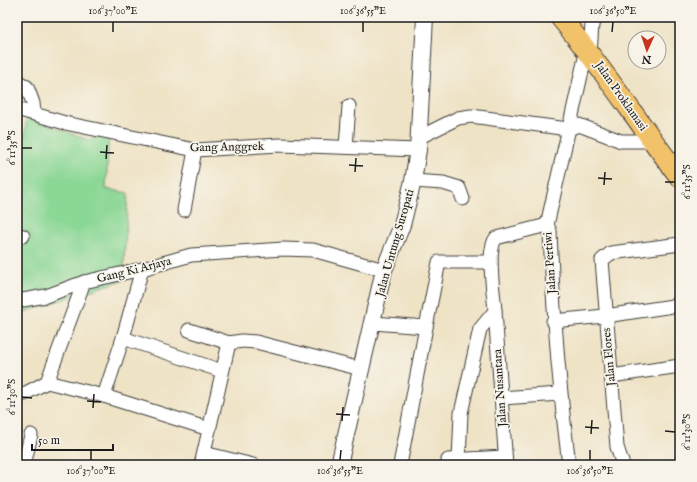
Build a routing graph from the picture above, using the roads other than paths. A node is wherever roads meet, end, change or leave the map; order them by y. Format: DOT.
graph roads {
  1 [pos="425,17"];
  2 [pos="560,17"];
  3 [pos="597,17"];
  4 [pos="588,51"];
  5 [pos="17,81"];
  6 [pos="349,106"];
  7 [pos="17,109"];
  8 [pos="34,114"];
  9 [pos="568,129"];
  10 [pos="652,141"];
  11 [pos="418,144"];
  12 [pos="346,147"];
  13 [pos="195,150"];
  14 [pos="680,176"];
  15 [pos="412,181"];
  16 [pos="463,199"];
  17 [pos="184,210"];
  18 [pos="547,225"];
  19 [pos="680,244"];
  20 [pos="491,262"];
  21 [pos="142,270"];
  22 [pos="384,270"];
  23 [pos="84,282"];
  24 [pos="17,301"];
  25 [pos="680,305"];
  26 [pos="495,311"];
  27 [pos="605,316"];
  28 [pos="553,321"];
  29 [pos="373,323"];
  30 [pos="426,327"];
  31 [pos="189,330"];
  32 [pos="123,338"];
  33 [pos="229,343"];
  34 [pos="680,366"];
  35 [pos="361,369"];
  36 [pos="222,371"];
  37 [pos="611,376"];
  38 [pos="47,382"];
  39 [pos="560,394"];
  40 [pos="17,395"];
  41 [pos="104,396"];
  42 [pos="501,398"];
  43 [pos="209,429"];
  44 [pos="31,435"];
  45 [pos="202,459"];
  46 [pos="506,461"];
  47 [pos="24,465"];
  48 [pos="253,465"];
  49 [pos="339,465"];
  50 [pos="400,465"];
  51 [pos="569,465"];
  52 [pos="623,465"];
  1 -- 11 [label="street, Jalan Untung Suropati"];
  2 -- 4 [label="main road, Jalan Proklamasi"];
  3 -- 4 [label="street"];
  4 -- 9 [label="street"];
  4 -- 10 [label="main road, Jalan Proklamasi"];
  5 -- 8 [label="street"];
  6 -- 12 [label="street"];
  7 -- 8 [label="street, Gang Anggrek"];
  8 -- 13 [label="street, Gang Anggrek"];
  9 -- 10 [label="street"];
  9 -- 11 [label="street"];
  9 -- 18 [label="street"];
  10 -- 14 [label="main road, Jalan Proklamasi"];
  11 -- 12 [label="street, Gang Anggrek"];
  11 -- 15 [label="street, Jalan Untung Suropati"];
  12 -- 13 [label="street, Gang Anggrek"];
  13 -- 17 [label="street"];
  15 -- 16 [label="street"];
  15 -- 22 [label="street, Jalan Untung Suropati"];
  18 -- 20 [label="street, Jalan Pertiwi"];
  18 -- 28 [label="street, Jalan Pertiwi"];
  19 -- 27 [label="street, Jalan Flores"];
  20 -- 26 [label="street, Jalan Pertiwi"];
  20 -- 30 [label="street"];
  21 -- 22 [label="street, Gang Ki Arjaya"];
  21 -- 23 [label="street, Gang Ki Arjaya"];
  21 -- 32 [label="street"];
  22 -- 29 [label="street, Jalan Untung Suropati"];
  23 -- 24 [label="street"];
  23 -- 38 [label="street, Gang Ki Arjaya"];
  25 -- 27 [label="street"];
  26 -- 42 [label="street, Jalan Nusantara"];
  26 -- 46 [label="street"];
  27 -- 28 [label="street"];
  27 -- 37 [label="street, Jalan Flores"];
  28 -- 39 [label="street, Jalan Pertiwi"];
  29 -- 30 [label="street"];
  29 -- 35 [label="street, Jalan Untung Suropati"];
  30 -- 50 [label="street"];
  31 -- 33 [label="street"];
  32 -- 36 [label="street"];
  32 -- 41 [label="street"];
  33 -- 35 [label="street"];
  33 -- 36 [label="street"];
  34 -- 37 [label="street"];
  35 -- 49 [label="street, Jalan Untung Suropati"];
  36 -- 43 [label="street"];
  37 -- 52 [label="street, Jalan Flores"];
  38 -- 40 [label="street"];
  38 -- 41 [label="street"];
  39 -- 42 [label="street"];
  39 -- 51 [label="street, Jalan Pertiwi"];
  41 -- 43 [label="street"];
  42 -- 46 [label="street, Jalan Nusantara"];
  43 -- 45 [label="street"];
  44 -- 47 [label="street"];
  45 -- 48 [label="street"];
}
